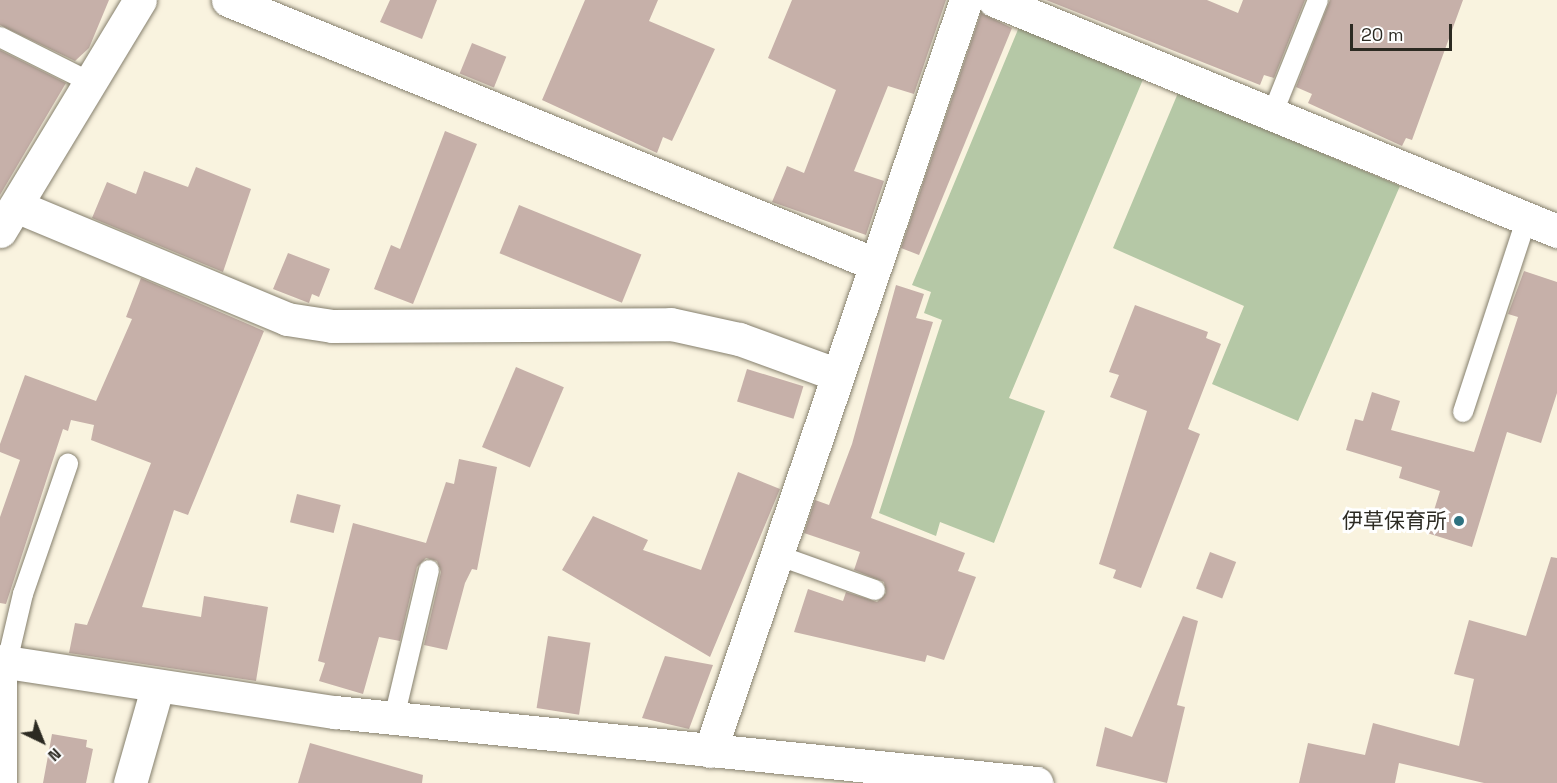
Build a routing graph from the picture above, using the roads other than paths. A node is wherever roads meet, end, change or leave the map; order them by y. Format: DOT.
graph roads {
  1 [pos="228,0"];
  2 [pos="966,0"];
  3 [pos="994,0"];
  4 [pos="1318,0"];
  5 [pos="136,1"];
  6 [pos="0,37"];
  7 [pos="92,82"];
  8 [pos="1272,115"];
  9 [pos="8,218"];
  10 [pos="1526,220"];
  11 [pos="1557,231"];
  12 [pos="875,264"];
  13 [pos="838,375"];
  14 [pos="1464,412"];
  15 [pos="68,464"];
  16 [pos="777,555"];
  17 [pos="429,570"];
  18 [pos="875,590"];
  19 [pos="3,661"];
  20 [pos="157,688"];
  21 [pos="394,718"];
  22 [pos="710,751"];
  23 [pos="871,775"];
  24 [pos="7,783"];
  25 [pos="130,783"];
  26 [pos="1036,783"];
  1 -- 12 [label="street"];
  2 -- 12 [label="street"];
  3 -- 8 [label="street"];
  4 -- 8 [label="lane"];
  5 -- 7 [label="street"];
  6 -- 7 [label="lane"];
  7 -- 9 [label="street"];
  8 -- 10 [label="street"];
  9 -- 13 [label="street"];
  10 -- 11 [label="street"];
  10 -- 14 [label="lane"];
  12 -- 13 [label="street"];
  13 -- 16 [label="street"];
  15 -- 19 [label="lane"];
  16 -- 18 [label="lane"];
  16 -- 22 [label="street"];
  17 -- 21 [label="lane"];
  19 -- 20 [label="street"];
  19 -- 24 [label="lane"];
  20 -- 21 [label="street"];
  20 -- 25 [label="street"];
  21 -- 22 [label="street"];
  22 -- 23 [label="street"];
  23 -- 26 [label="street"];
}
